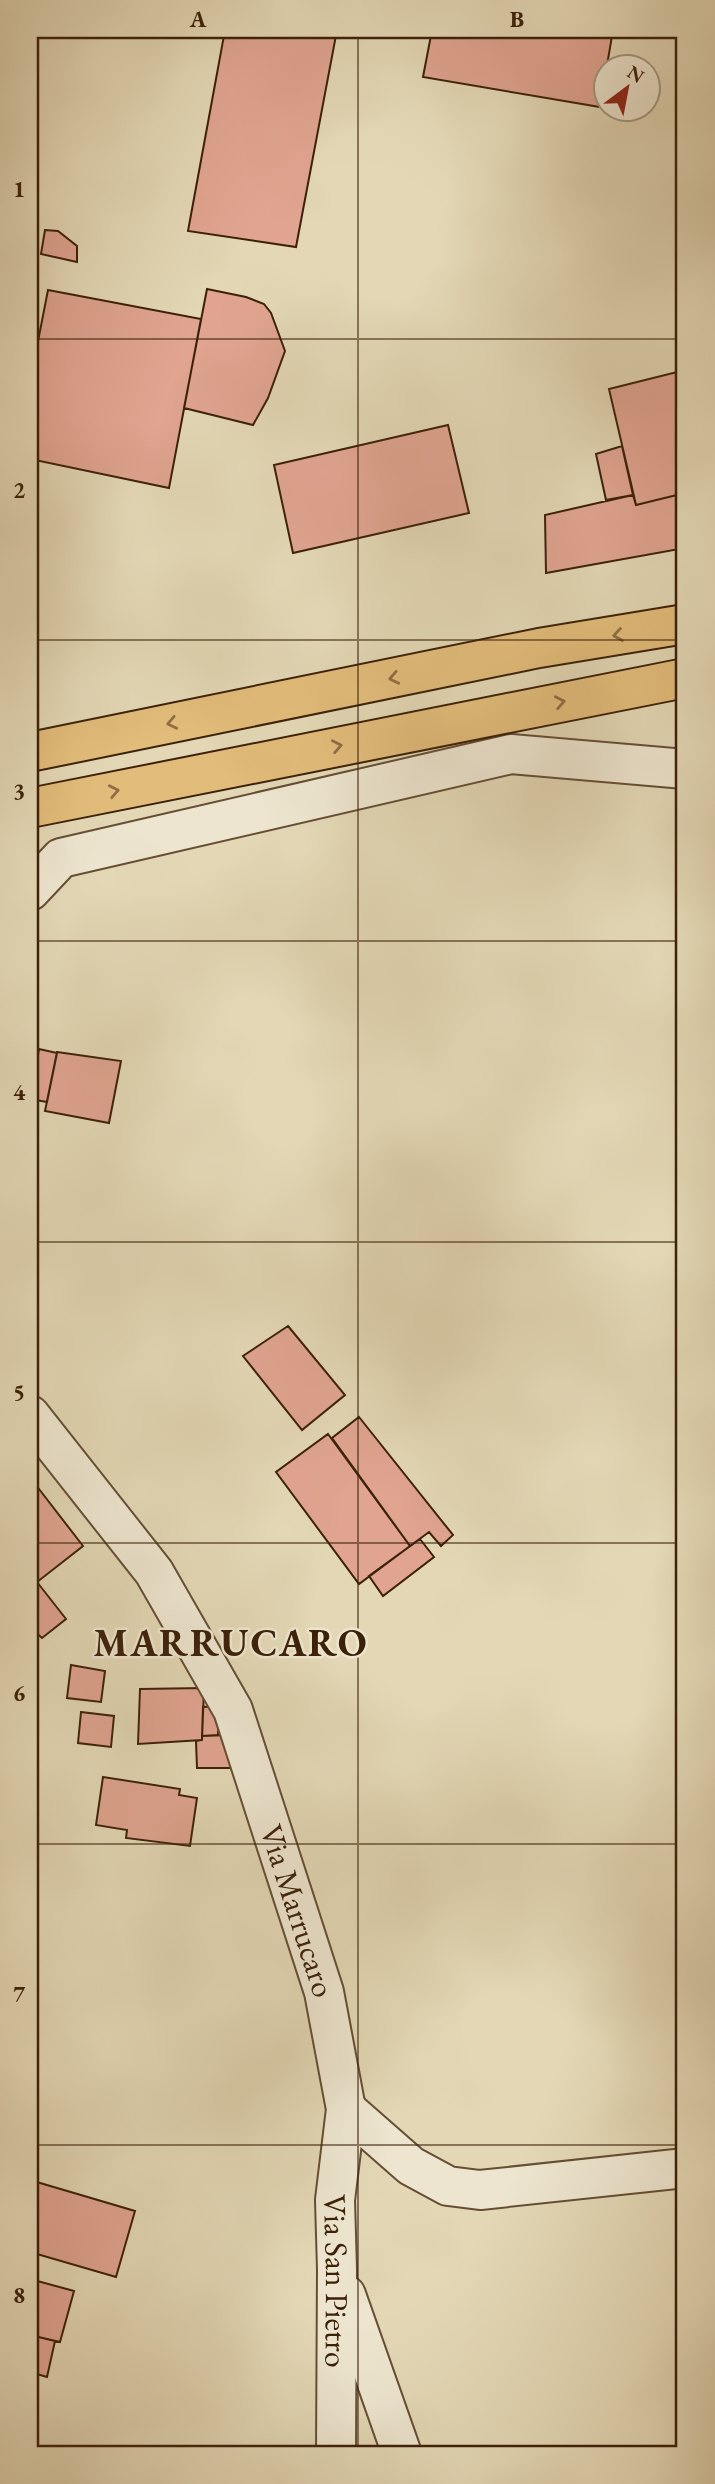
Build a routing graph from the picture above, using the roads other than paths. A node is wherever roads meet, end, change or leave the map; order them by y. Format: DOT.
graph roads {
  1 [pos="685,624"];
  2 [pos="685,678"];
  3 [pos="34,752"];
  4 [pos="685,768"];
  5 [pos="38,806"];
  6 [pos="30,891"];
  7 [pos="30,1415"];
  8 [pos="346,2109"];
  9 [pos="685,2168"];
  10 [pos="337,2270"];
  11 [pos="336,2454"];
  12 [pos="402,2454"];
  1 -- 3 [label="highway, one-way"];
  5 -- 2 [label="highway, one-way"];
  4 -- 6 [label="street"];
  7 -- 8 [label="street, Via Marrucaro"];
  8 -- 9 [label="street"];
  8 -- 10 [label="street, Via San Pietro"];
  10 -- 11 [label="street, Via San Pietro"];
  10 -- 12 [label="street"];
}
